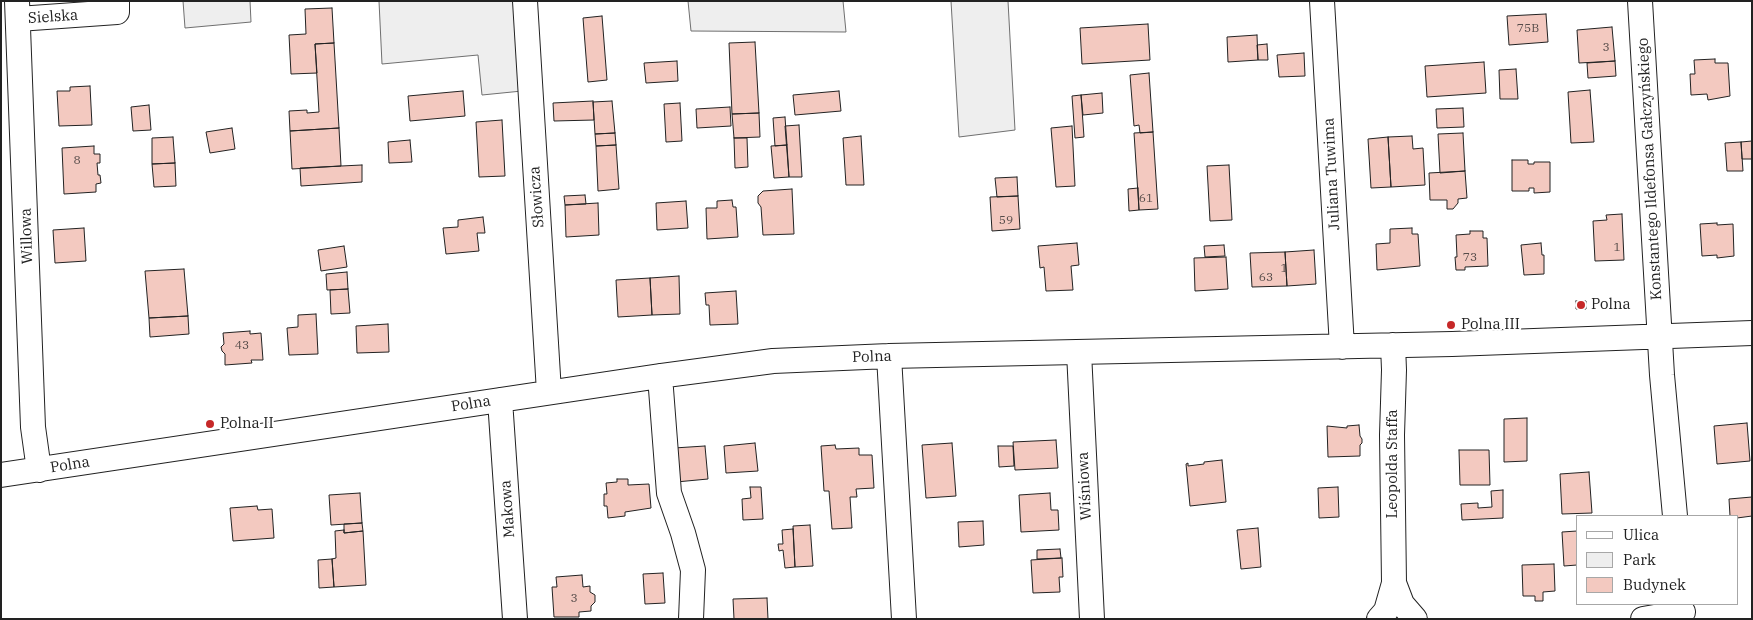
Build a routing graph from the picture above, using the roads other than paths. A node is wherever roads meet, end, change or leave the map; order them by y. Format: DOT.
graph roads {
  1 [pos="525,1"];
  2 [pos="1322,1"];
  3 [pos="1640,1"];
  4 [pos="117,7"];
  5 [pos="13,12"];
  6 [pos="1752,333"];
  7 [pos="1660,337"];
  8 [pos="1393,345"];
  9 [pos="1342,346"];
  10 [pos="1079,352"];
  11 [pos="889,356"];
  12 [pos="660,376"];
  13 [pos="550,392"];
  14 [pos="500,400"];
  15 [pos="39,470"];
  16 [pos="1,475"];
  17 [pos="1675,515"];
  18 [pos="1394,583"];
  19 [pos="1683,612"];
  20 [pos="515,619"];
  21 [pos="691,619"];
  22 [pos="904,619"];
  23 [pos="1092,619"];
  24 [pos="1379,619"];
  25 [pos="1415,619"];
  26 [pos="1643,619"];
  1 -- 13 [label="street, Słowicza"];
  2 -- 9 [label="street, Juliana Tuwima"];
  3 -- 7 [label="street, Konstantego Ildefonsa Gałczyńskiego"];
  4 -- 5 [label="street, Sielska"];
  5 -- 15 [label="street, Willowa"];
  6 -- 7 [label="street, Polna"];
  7 -- 8 [label="street, Polna"];
  7 -- 17 [label="street, Konstantego Ildefonsa Gałczyńskiego"];
  8 -- 9 [label="street, Polna"];
  8 -- 18 [label="street, Leopolda Staffa"];
  9 -- 10 [label="street, Polna"];
  10 -- 11 [label="street, Polna"];
  10 -- 23 [label="street, Wiśniowa"];
  11 -- 12 [label="street, Polna"];
  11 -- 22 [label="street"];
  12 -- 13 [label="street, Polna"];
  12 -- 21 [label="street"];
  13 -- 14 [label="street, Polna"];
  14 -- 15 [label="street, Polna"];
  14 -- 20 [label="street, Makowa"];
  15 -- 16 [label="street, Polna"];
  18 -- 24 [label="street"];
  18 -- 25 [label="street"];
  19 -- 26 [label="street"];
}
